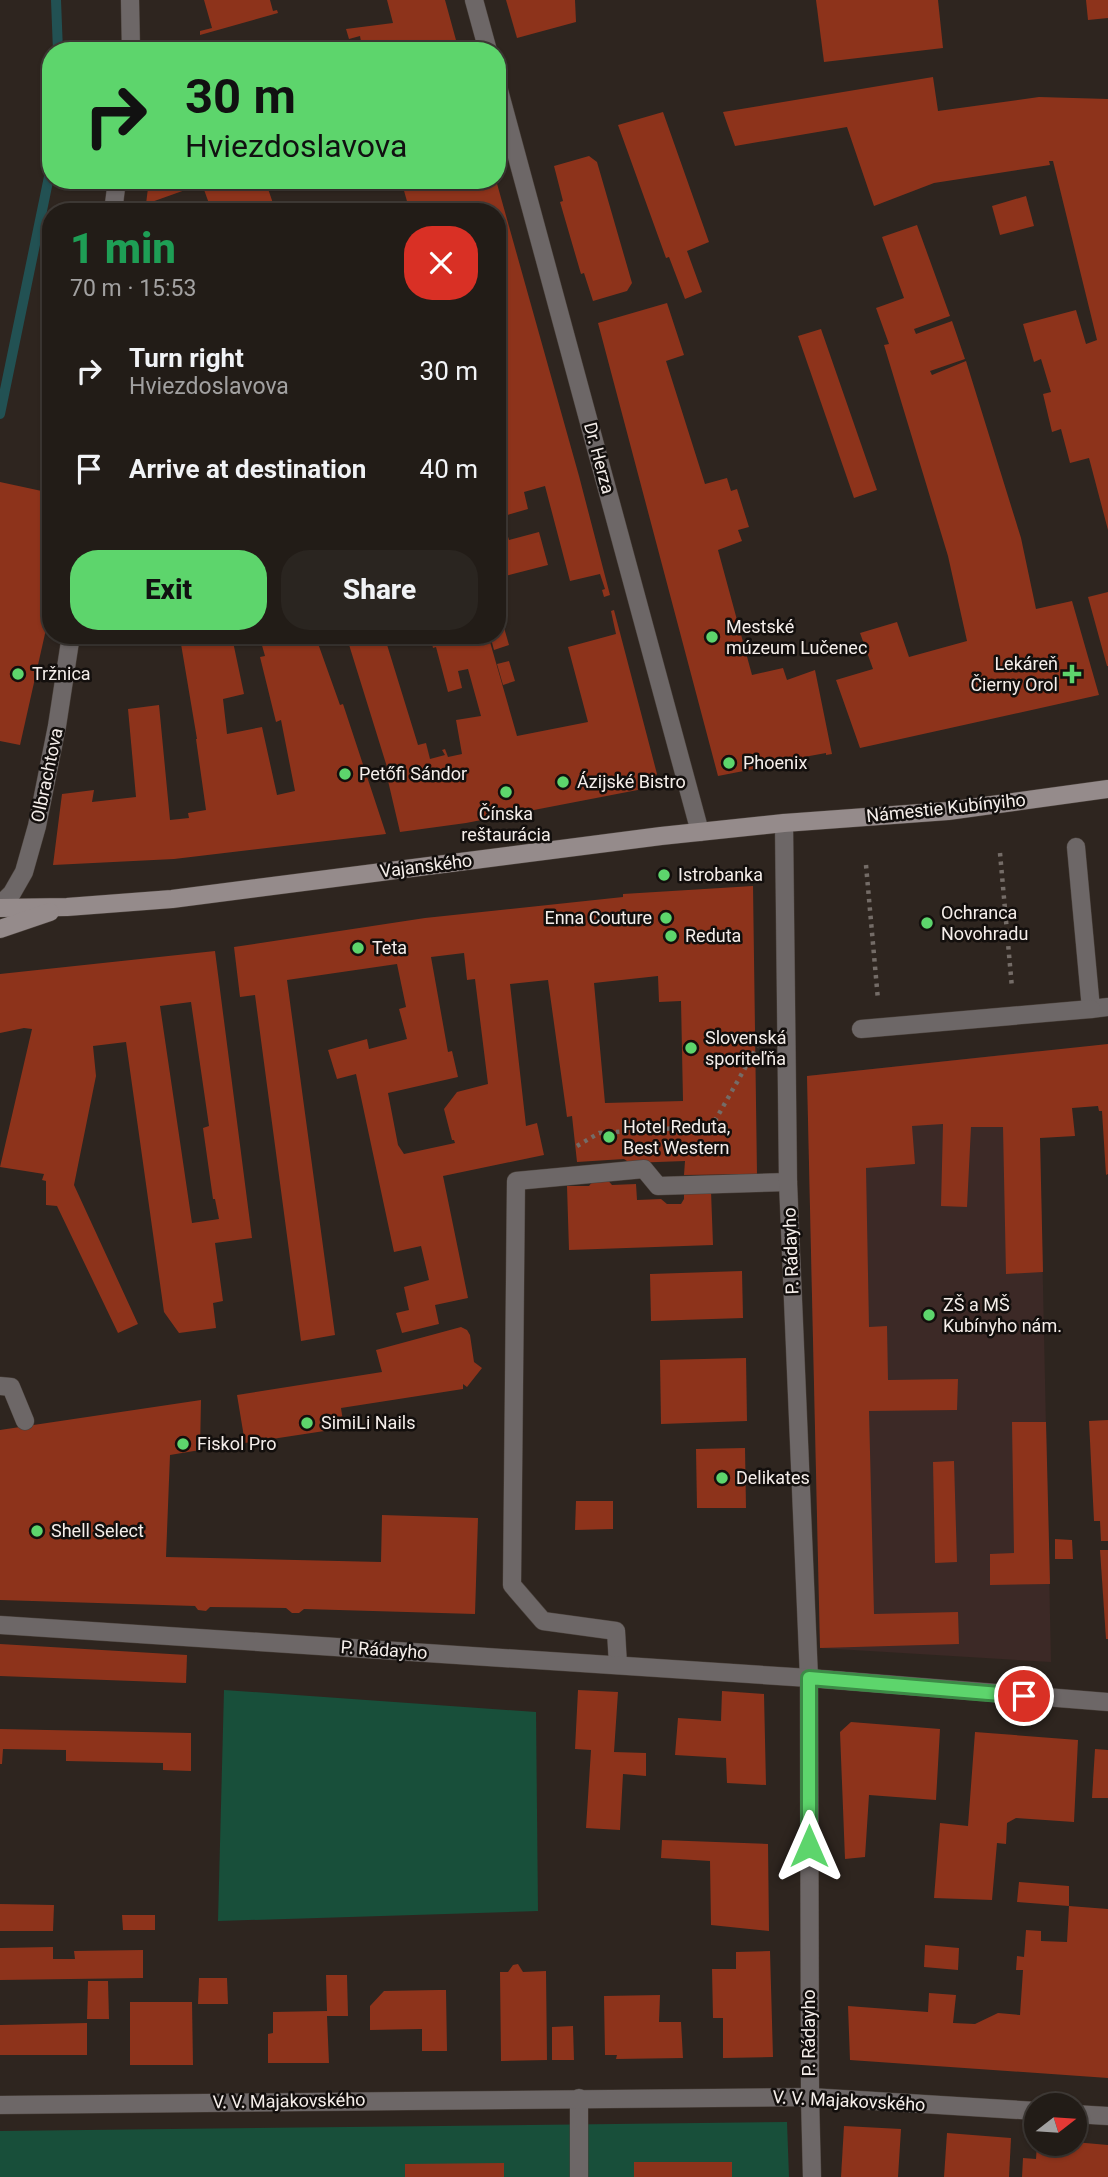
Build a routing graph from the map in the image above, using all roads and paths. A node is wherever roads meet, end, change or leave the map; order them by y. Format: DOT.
graph roads {
  1 [pos="130,0"];
  2 [pos="474,0"];
  3 [pos="131,42"];
  4 [pos="486,42"];
  5 [pos="506,116"];
  6 [pos="70,644"];
  7 [pos="1108,789"];
  8 [pos="784,823"];
  9 [pos="700,832"];
  10 [pos="1076,847"];
  11 [pos="1000,853"];
  12 [pos="866,865"];
  13 [pos="0,906"];
  14 [pos="67,907"];
  15 [pos="0,929"];
  16 [pos="1100,1008"];
  17 [pos="1014,1015"];
  18 [pos="881,1027"];
  19 [pos="861,1029"];
  20 [pos="763,1037"];
  21 [pos="575,1147"];
  22 [pos="788,1182"];
  23 [pos="0,1386"];
  24 [pos="26,1421"];
  25 [pos="0,1625"];
  26 [pos="618,1665"];
  27 [pos="809,1678"];
  28 [pos="1108,1702"];
  29 [pos="810,2097"];
  30 [pos="579,2098"];
  31 [pos="0,2105"];
  32 [pos="1024,2110"];
  33 [pos="1087,2115"];
  34 [pos="1108,2116"];
  35 [pos="579,2177"];
  36 [pos="812,2177"];
  1 -- 3 [label="street"];
  2 -- 4 [label="street"];
  5 -- 9 [label="street, Dr. Herza"];
  6 -- 13 [label="street, Olbrachtova"];
  7 -- 8 [label="main road, Námestie Kubínyiho"];
  8 -- 9 [label="main road, Vajanského"];
  8 -- 22 [label="street, P. Rádayho"];
  9 -- 14 [label="main road, Vajanského"];
  10 -- 16 [label="street"];
  11 -- 17 [label="path"];
  12 -- 18 [label="path"];
  13 -- 14 [label="main road, Vajanského"];
  14 -- 15 [label="main road, Vajanského"];
  16 -- 17 [label="street"];
  17 -- 18 [label="street"];
  18 -- 19 [label="street"];
  20 -- 21 [label="path"];
  22 -- 26 [label="street"];
  22 -- 27 [label="street, P. Rádayho"];
  23 -- 24 [label="street"];
  25 -- 26 [label="street, P. Rádayho"];
  26 -- 27 [label="street, P. Rádayho"];
  27 -- 28 [label="street"];
  27 -- 29 [label="street, P. Rádayho"];
  29 -- 30 [label="street, V. V. Majakovského"];
  29 -- 32 [label="street, V. V. Majakovského"];
  29 -- 36 [label="street, P. Rádayho"];
  30 -- 31 [label="street, V. V. Majakovského"];
  30 -- 35 [label="street"];
  33 -- 34 [label="street"];
}
